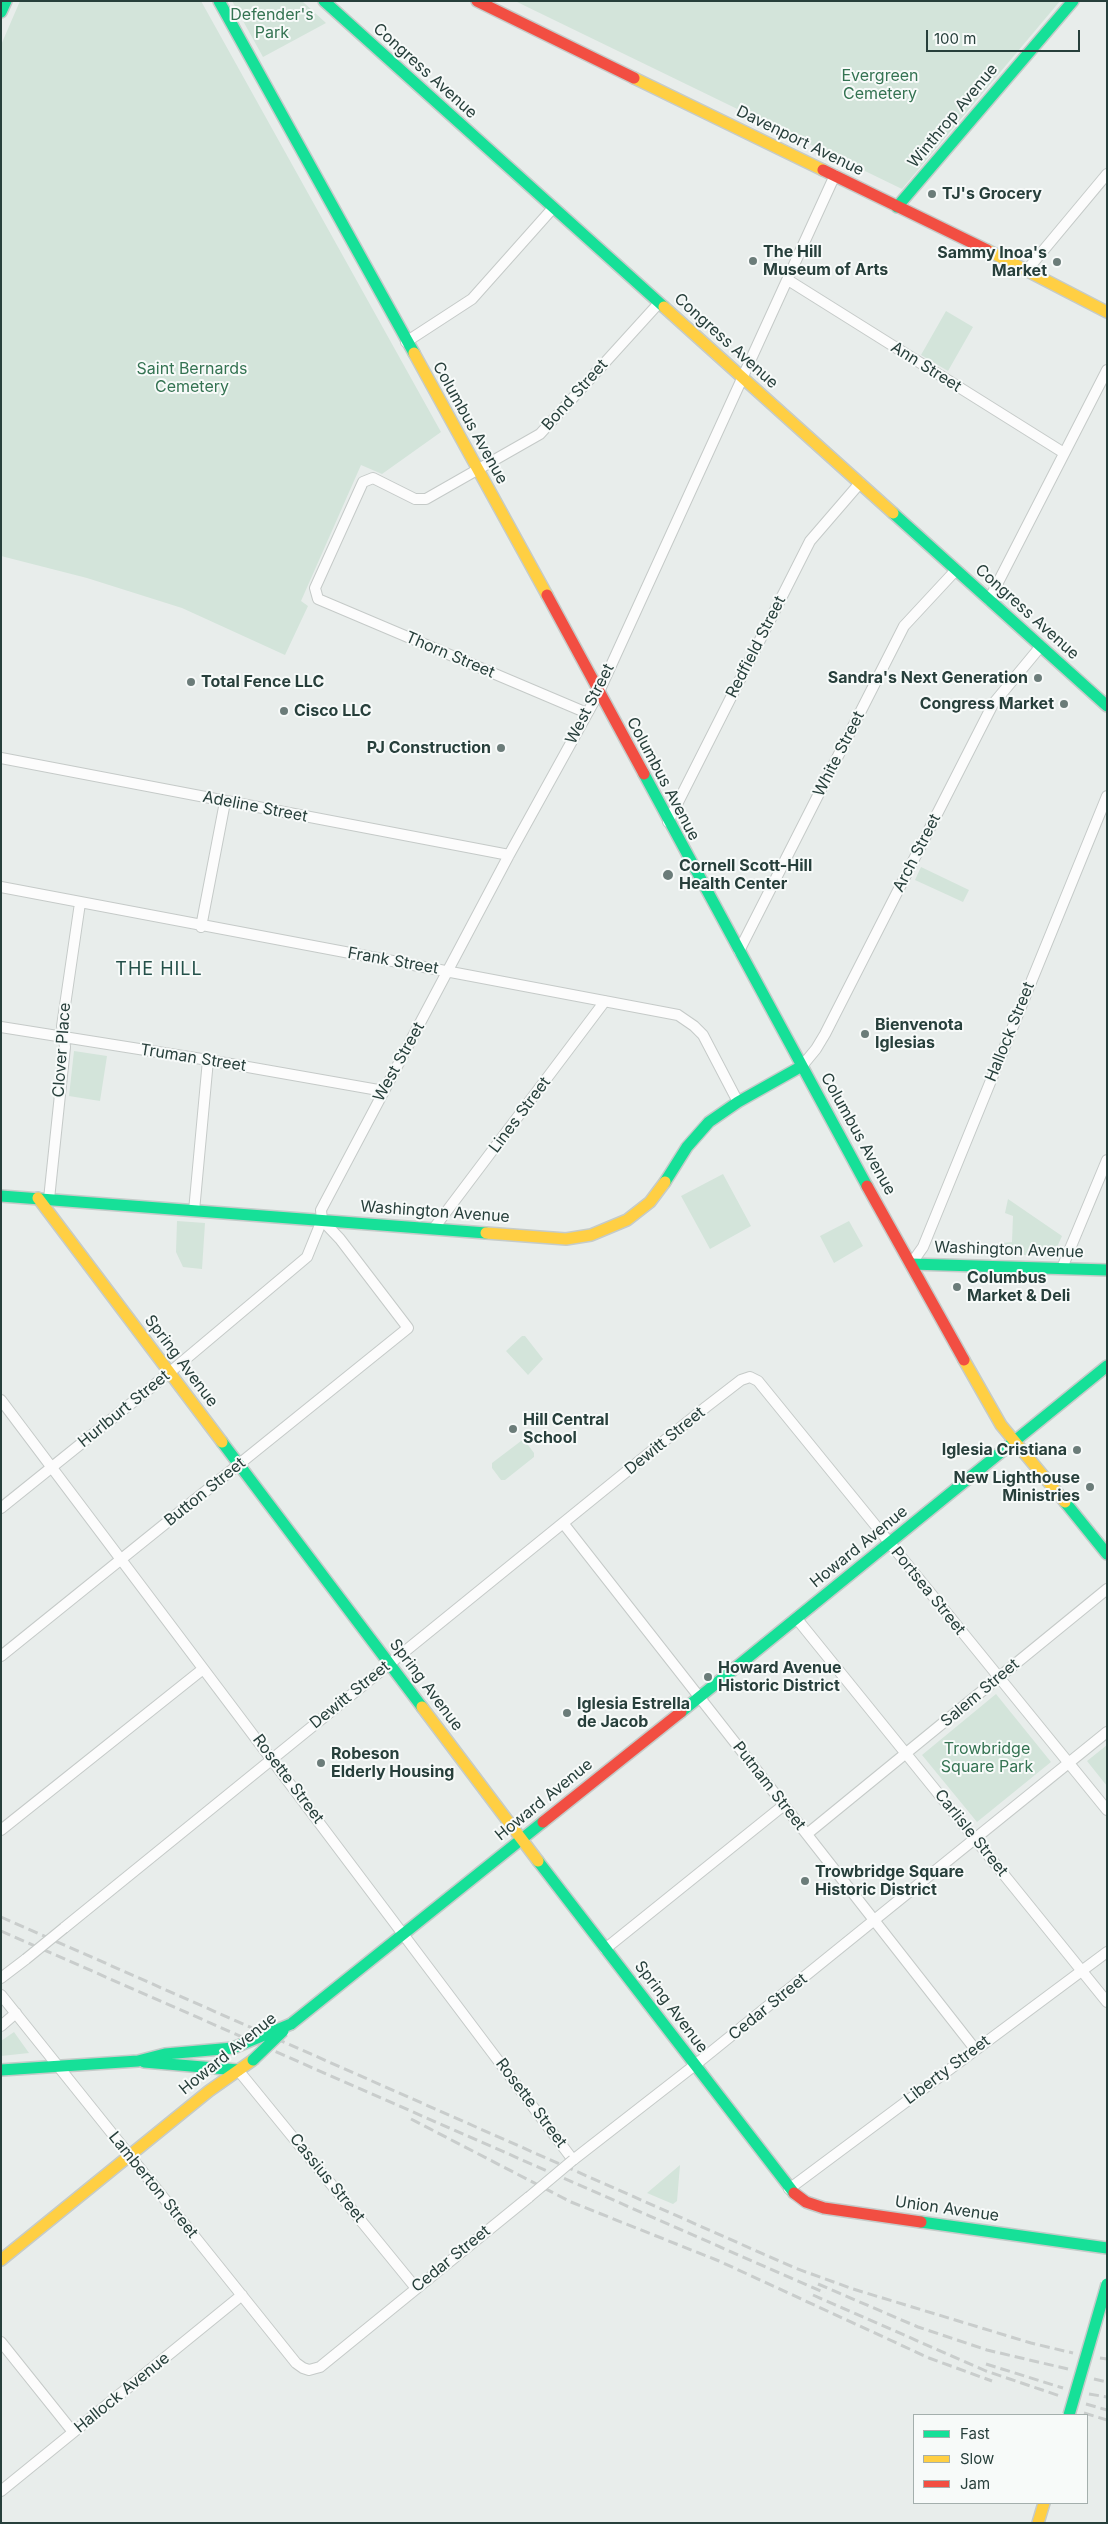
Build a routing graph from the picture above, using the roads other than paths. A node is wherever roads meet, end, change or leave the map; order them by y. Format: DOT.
graph roads {
  1 [pos="6,1"];
  2 [pos="219,1"];
  3 [pos="324,1"];
  4 [pos="477,1"];
  5 [pos="1072,1"];
  6 [pos="1,12"];
  7 [pos="1107,174"];
  8 [pos="835,176"];
  9 [pos="897,207"];
  10 [pos="553,208"];
  11 [pos="1027,270"];
  12 [pos="788,280"];
  13 [pos="659,304"];
  14 [pos="1107,312"];
  15 [pos="406,342"];
  16 [pos="1107,370"];
  17 [pos="742,378"];
  18 [pos="1064,453"];
  19 [pos="478,470"];
  20 [pos="860,483"];
  21 [pos="956,570"];
  22 [pos="316,595"];
  23 [pos="989,600"];
  24 [pos="1041,646"];
  25 [pos="598,694"];
  26 [pos="1107,706"];
  27 [pos="587,713"];
  28 [pos="1,758"];
  29 [pos="1107,796"];
  30 [pos="226,802"];
  31 [pos="668,822"];
  32 [pos="510,855"];
  33 [pos="1,888"];
  34 [pos="80,903"];
  35 [pos="201,927"];
  36 [pos="739,951"];
  37 [pos="449,972"];
  38 [pos="605,1001"];
  39 [pos="1,1027"];
  40 [pos="64,1038"];
  41 [pos="208,1060"];
  42 [pos="802,1066"];
  43 [pos="384,1091"];
  44 [pos="738,1102"];
  45 [pos="1107,1160"];
  46 [pos="1,1196"];
  47 [pos="44,1198"];
  48 [pos="194,1210"];
  49 [pos="322,1220"];
  50 [pos="434,1228"];
  51 [pos="911,1264"];
  52 [pos="1062,1268"];
  53 [pos="1107,1270"];
  54 [pos="1107,1366"];
  55 [pos="169,1373"];
  56 [pos="747,1377"];
  57 [pos="1,1400"];
  58 [pos="1014,1441"];
  59 [pos="240,1465"];
  60 [pos="52,1468"];
  61 [pos="1,1508"];
  62 [pos="563,1523"];
  63 [pos="889,1543"];
  64 [pos="1107,1554"];
  65 [pos="121,1559"];
  66 [pos="1107,1589"];
  67 [pos="797,1619"];
  68 [pos="1,1656"];
  69 [pos="390,1663"];
  70 [pos="203,1669"];
  71 [pos="998,1678"];
  72 [pos="700,1697"];
  73 [pos="1107,1732"];
  74 [pos="907,1754"];
  75 [pos="272,1758"];
  76 [pos="1068,1763"];
  77 [pos="784,1805"];
  78 [pos="1107,1810"];
  79 [pos="1,1830"];
  80 [pos="807,1834"];
  81 [pos="975,1838"];
  82 [pos="521,1839"];
  83 [pos="874,1920"];
  84 [pos="404,1934"];
  85 [pos="605,1949"];
  86 [pos="1107,1952"];
  87 [pos="1082,1970"];
  88 [pos="1,1978"];
  89 [pos="1,1995"];
  90 [pos="1107,2002"];
  91 [pos="16,2013"];
  92 [pos="291,2024"];
  93 [pos="1,2026"];
  94 [pos="974,2049"];
  95 [pos="138,2061"];
  96 [pos="58,2066"];
  97 [pos="695,2066"];
  98 [pos="1,2070"];
  99 [pos="238,2070"];
  100 [pos="130,2156"];
  101 [pos="573,2158"];
  102 [pos="789,2189"];
  103 [pos="1107,2248"];
  104 [pos="1,2260"];
  105 [pos="1107,2284"];
  106 [pos="415,2287"];
  107 [pos="242,2294"];
  108 [pos="1,2342"];
  109 [pos="309,2370"];
  110 [pos="1069,2414"];
  111 [pos="73,2432"];
  112 [pos="1,2491"];
  113 [pos="1044,2504"];
  114 [pos="1038,2523"];
  1 -- 6 [label="main road"];
  2 -- 15 [label="main road, Columbus Avenue"];
  3 -- 10 [label="main road, Congress Avenue"];
  4 -- 8 [label="main road, Davenport Avenue"];
  5 -- 9 [label="main road, Winthrop Avenue"];
  7 -- 11 [label="street"];
  8 -- 9 [label="main road, Davenport Avenue"];
  8 -- 12 [label="street, West Street"];
  9 -- 11 [label="main road, Davenport Avenue"];
  10 -- 13 [label="main road, Congress Avenue"];
  10 -- 15 [label="street"];
  11 -- 14 [label="main road, Davenport Avenue"];
  12 -- 17 [label="street, West Street"];
  12 -- 18 [label="street, Ann Street"];
  13 -- 17 [label="main road, Congress Avenue"];
  13 -- 19 [label="street, Bond Street"];
  15 -- 19 [label="main road, Columbus Avenue"];
  16 -- 18 [label="street"];
  17 -- 20 [label="main road, Congress Avenue"];
  17 -- 25 [label="street, West Street"];
  18 -- 23 [label="street"];
  19 -- 22 [label="street, Bond Street"];
  19 -- 25 [label="main road, Columbus Avenue"];
  20 -- 21 [label="main road, Congress Avenue"];
  20 -- 31 [label="street, Redfield Street"];
  21 -- 23 [label="main road, Congress Avenue"];
  21 -- 36 [label="street, White Street"];
  22 -- 27 [label="street, Thorn Street"];
  23 -- 24 [label="main road, Congress Avenue"];
  24 -- 26 [label="main road, Congress Avenue"];
  24 -- 42 [label="street, Arch Street"];
  25 -- 27 [label="street, West Street"];
  25 -- 31 [label="main road, Columbus Avenue"];
  27 -- 32 [label="street, West Street"];
  28 -- 30 [label="street, Adeline Street"];
  29 -- 51 [label="street, Hallock Street"];
  30 -- 32 [label="street, Adeline Street"];
  30 -- 35 [label="street"];
  31 -- 36 [label="main road, Columbus Avenue"];
  32 -- 37 [label="street, West Street"];
  33 -- 34 [label="street, Frank Street"];
  34 -- 35 [label="street, Frank Street"];
  34 -- 40 [label="street, Clover Place"];
  35 -- 37 [label="street, Frank Street"];
  36 -- 42 [label="main road, Columbus Avenue"];
  37 -- 38 [label="street, Frank Street"];
  37 -- 43 [label="street, West Street"];
  38 -- 44 [label="street, Frank Street"];
  38 -- 50 [label="street, Lines Street"];
  39 -- 40 [label="street, Truman Street"];
  40 -- 41 [label="street, Truman Street"];
  40 -- 47 [label="street, Clover Place"];
  41 -- 43 [label="street, Truman Street"];
  41 -- 48 [label="street"];
  42 -- 44 [label="main road, Washington Avenue"];
  42 -- 51 [label="main road, Columbus Avenue"];
  43 -- 49 [label="street, West Street"];
  44 -- 50 [label="main road, Washington Avenue"];
  45 -- 52 [label="street"];
  46 -- 47 [label="main road, Washington Avenue"];
  47 -- 48 [label="main road, Washington Avenue"];
  47 -- 55 [label="main road, Spring Avenue"];
  48 -- 49 [label="main road, Washington Avenue"];
  49 -- 50 [label="main road, Washington Avenue"];
  49 -- 55 [label="street, Hurlburt Street"];
  49 -- 59 [label="street, Button Street"];
  51 -- 52 [label="main road, Washington Avenue"];
  51 -- 58 [label="main road, Columbus Avenue"];
  52 -- 53 [label="main road, Washington Avenue"];
  54 -- 58 [label="main road, Howard Avenue"];
  55 -- 59 [label="main road, Spring Avenue"];
  55 -- 60 [label="street, Hurlburt Street"];
  56 -- 62 [label="street, Dewitt Street"];
  56 -- 63 [label="street, Portsea Street"];
  57 -- 60 [label="street, Rosette Street"];
  58 -- 63 [label="main road, Howard Avenue"];
  58 -- 64 [label="main road, Columbus Avenue"];
  59 -- 65 [label="street, Button Street"];
  59 -- 69 [label="main road, Spring Avenue"];
  60 -- 61 [label="street, Hurlburt Street"];
  60 -- 65 [label="street, Rosette Street"];
  62 -- 69 [label="street, Dewitt Street"];
  62 -- 72 [label="street, Putnam Street"];
  63 -- 67 [label="main road, Howard Avenue"];
  63 -- 71 [label="street, Portsea Street"];
  65 -- 68 [label="street, Button Street"];
  65 -- 70 [label="street, Rosette Street"];
  66 -- 71 [label="street, Salem Street"];
  67 -- 72 [label="main road, Howard Avenue"];
  67 -- 74 [label="street, Carlisle Street"];
  69 -- 75 [label="street, Dewitt Street"];
  69 -- 82 [label="main road, Spring Avenue"];
  70 -- 75 [label="street, Rosette Street"];
  70 -- 79 [label="street"];
  71 -- 74 [label="street, Salem Street"];
  71 -- 76 [label="street, Portsea Street"];
  72 -- 77 [label="street, Putnam Street"];
  72 -- 82 [label="main road, Howard Avenue"];
  73 -- 76 [label="street, Cedar Street"];
  74 -- 80 [label="street, Salem Street"];
  74 -- 81 [label="street, Carlisle Street"];
  75 -- 84 [label="street, Rosette Street"];
  75 -- 88 [label="street, Dewitt Street, bridge"];
  76 -- 78 [label="street, Portsea Street"];
  76 -- 81 [label="street, Cedar Street"];
  77 -- 80 [label="street, Putnam Street"];
  77 -- 85 [label="street"];
  80 -- 83 [label="street, Putnam Street"];
  81 -- 83 [label="street, Cedar Street"];
  81 -- 87 [label="street, Carlisle Street"];
  82 -- 84 [label="main road, Howard Avenue"];
  82 -- 85 [label="main road, Spring Avenue"];
  83 -- 94 [label="street, Putnam Street"];
  83 -- 97 [label="street, Cedar Street"];
  84 -- 92 [label="main road, Howard Avenue"];
  84 -- 101 [label="street, Rosette Street"];
  85 -- 97 [label="main road, Spring Avenue"];
  86 -- 87 [label="street, Liberty Street"];
  87 -- 90 [label="street, Carlisle Street"];
  87 -- 94 [label="street, Liberty Street"];
  89 -- 91 [label="street, Lamberton Street"];
  91 -- 93 [label="street"];
  91 -- 96 [label="street, Lamberton Street"];
  92 -- 95 [label="main road, bridge"];
  92 -- 99 [label="main road, Howard Avenue, bridge"];
  94 -- 102 [label="street, Liberty Street"];
  95 -- 96 [label="main road"];
  95 -- 99 [label="main road"];
  96 -- 98 [label="main road"];
  96 -- 100 [label="street, Lamberton Street"];
  97 -- 101 [label="street, Cedar Street"];
  97 -- 102 [label="main road, Spring Avenue"];
  99 -- 100 [label="main road, Howard Avenue"];
  99 -- 106 [label="street, Cassius Street"];
  100 -- 104 [label="main road, Howard Avenue"];
  100 -- 107 [label="street, Lamberton Street"];
  101 -- 106 [label="street, Cedar Street, bridge"];
  102 -- 103 [label="main road, Union Avenue"];
  105 -- 110 [label="main road, bridge"];
  106 -- 109 [label="street, Cedar Street"];
  107 -- 109 [label="street, Lamberton Street"];
  107 -- 111 [label="street, Hallock Avenue"];
  108 -- 111 [label="street"];
  111 -- 112 [label="street, Hallock Avenue"];
  113 -- 114 [label="main road"];
}
